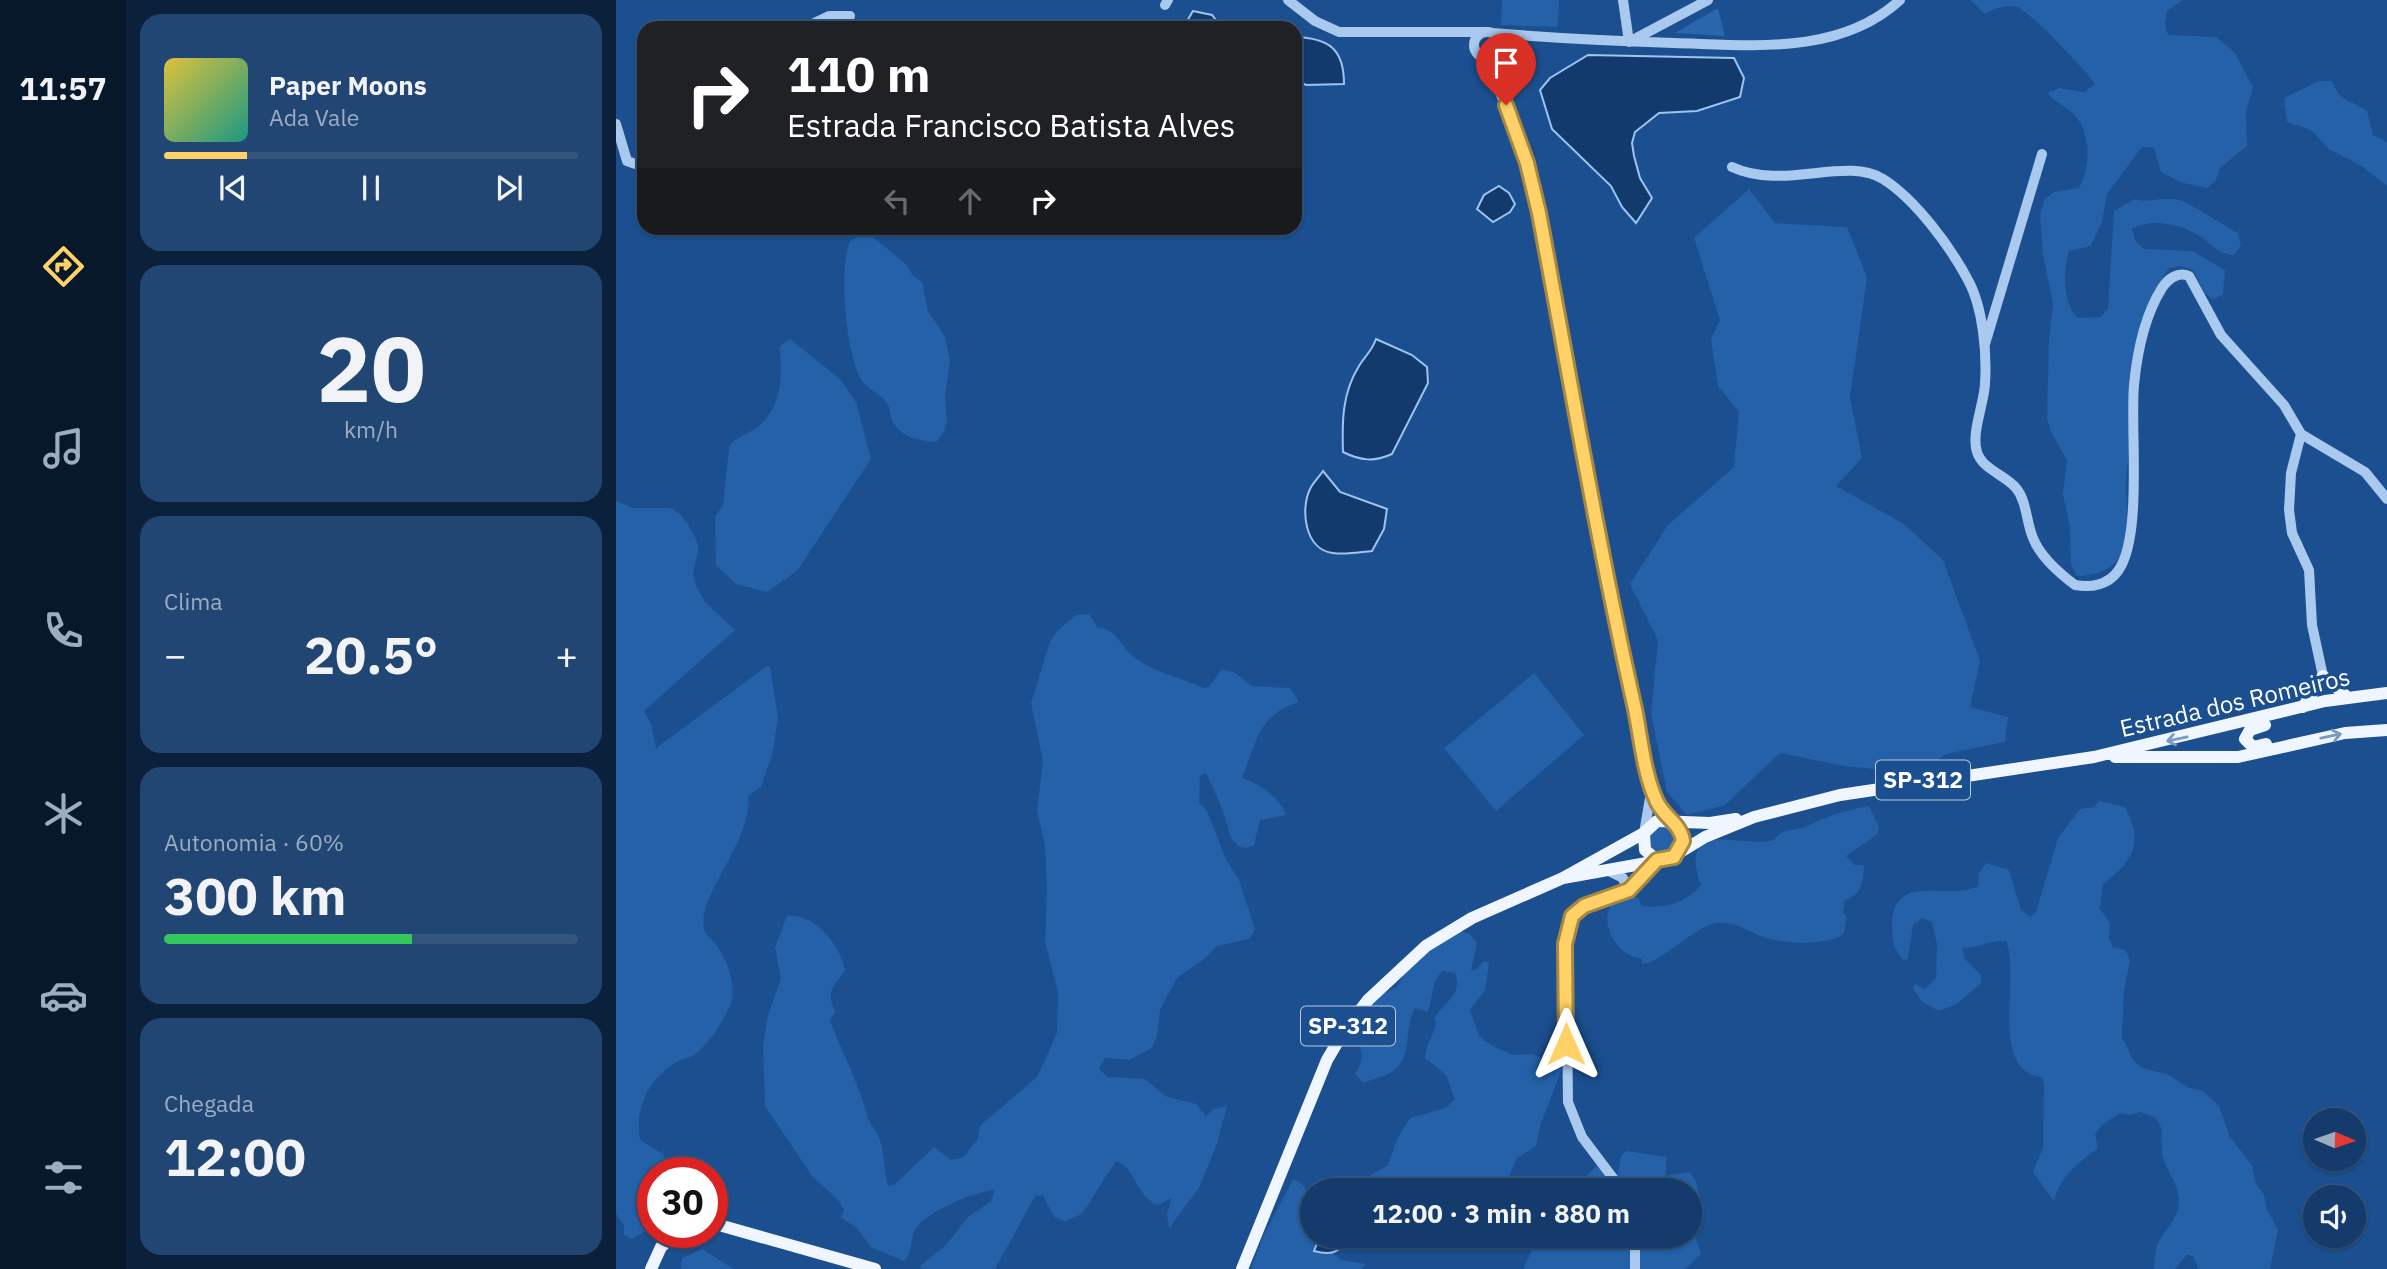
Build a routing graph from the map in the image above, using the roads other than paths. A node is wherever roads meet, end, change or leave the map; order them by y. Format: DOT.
graph roads {
  1 [pos="1288,0"];
  2 [pos="1623,0"];
  3 [pos="1708,0"];
  4 [pos="1900,0"];
  5 [pos="850,16"];
  6 [pos="818,21"];
  7 [pos="1484,35"];
  8 [pos="1514,35"];
  9 [pos="1629,42"];
  10 [pos="1499,49"];
  11 [pos="1487,58"];
  12 [pos="616,124"];
  13 [pos="2042,154"];
  14 [pos="637,165"];
  15 [pos="1732,167"];
  16 [pos="1984,348"];
  17 [pos="2301,434"];
  18 [pos="2387,499"];
  19 [pos="2323,676"];
  20 [pos="2385,694"];
  21 [pos="2346,696"];
  22 [pos="2303,707"];
  23 [pos="2281,713"];
  24 [pos="2385,727"];
  25 [pos="2293,745"];
  26 [pos="2094,757"];
  27 [pos="1652,785"];
  28 [pos="1754,817"];
  29 [pos="1672,822"];
  30 [pos="1644,834"];
  31 [pos="1678,853"];
  32 [pos="1657,860"];
  33 [pos="1607,870"];
  34 [pos="1563,878"];
  35 [pos="1620,895"];
  36 [pos="1613,1178"];
  37 [pos="728,1228"];
  38 [pos="662,1248"];
  39 [pos="1634,1248"];
  40 [pos="651,1269"];
  41 [pos="875,1269"];
  42 [pos="1242,1269"];
  43 [pos="1635,1269"];
  1 -- 7 [label="street"];
  2 -- 9 [label="street"];
  3 -- 9 [label="street"];
  4 -- 9 [label="street"];
  5 -- 6 [label="street"];
  7 -- 8 [label="street"];
  7 -- 10 [label="street"];
  7 -- 11 [label="street"];
  8 -- 9 [label="street"];
  8 -- 10 [label="street"];
  10 -- 11 [label="street"];
  11 -- 27 [label="street"];
  12 -- 14 [label="street"];
  13 -- 16 [label="street"];
  15 -- 16 [label="street"];
  16 -- 17 [label="street"];
  17 -- 18 [label="street"];
  17 -- 19 [label="street"];
  19 -- 21 [label="main road"];
  19 -- 22 [label="main road"];
  20 -- 21 [label="main road, Estrada dos Romeiros / SP-312"];
  21 -- 22 [label="main road, Estrada dos Romeiros / SP-312"];
  22 -- 23 [label="main road, Estrada dos Romeiros / SP-312"];
  23 -- 25 [label="main road"];
  23 -- 26 [label="main road, Estrada dos Romeiros / SP-312, one-way"];
  25 -- 24 [label="main road, Estrada dos Romeiros / SP-312, one-way"];
  25 -- 26 [label="main road, Estrada dos Romeiros / SP-312"];
  26 -- 28 [label="main road, Estrada dos Romeiros / SP-312"];
  27 -- 29 [label="street"];
  27 -- 30 [label="street"];
  28 -- 29 [label="main road, Estrada dos Romeiros / SP-312"];
  28 -- 31 [label="main road, Estrada dos Romeiros / SP-312"];
  29 -- 30 [label="main road, Estrada dos Romeiros / SP-312"];
  29 -- 31 [label="main road"];
  30 -- 32 [label="main road"];
  30 -- 34 [label="main road, Estrada dos Romeiros / SP-312"];
  31 -- 32 [label="main road, Estrada dos Romeiros / SP-312"];
  32 -- 33 [label="main road, Estrada dos Romeiros / SP-312"];
  32 -- 35 [label="street"];
  33 -- 34 [label="main road, Estrada dos Romeiros / SP-312"];
  33 -- 35 [label="street"];
  34 -- 42 [label="main road, Estrada dos Romeiros / SP-312"];
  35 -- 36 [label="street"];
  37 -- 41 [label="main road"];
  38 -- 40 [label="main road"];
  39 -- 43 [label="street"];
}
